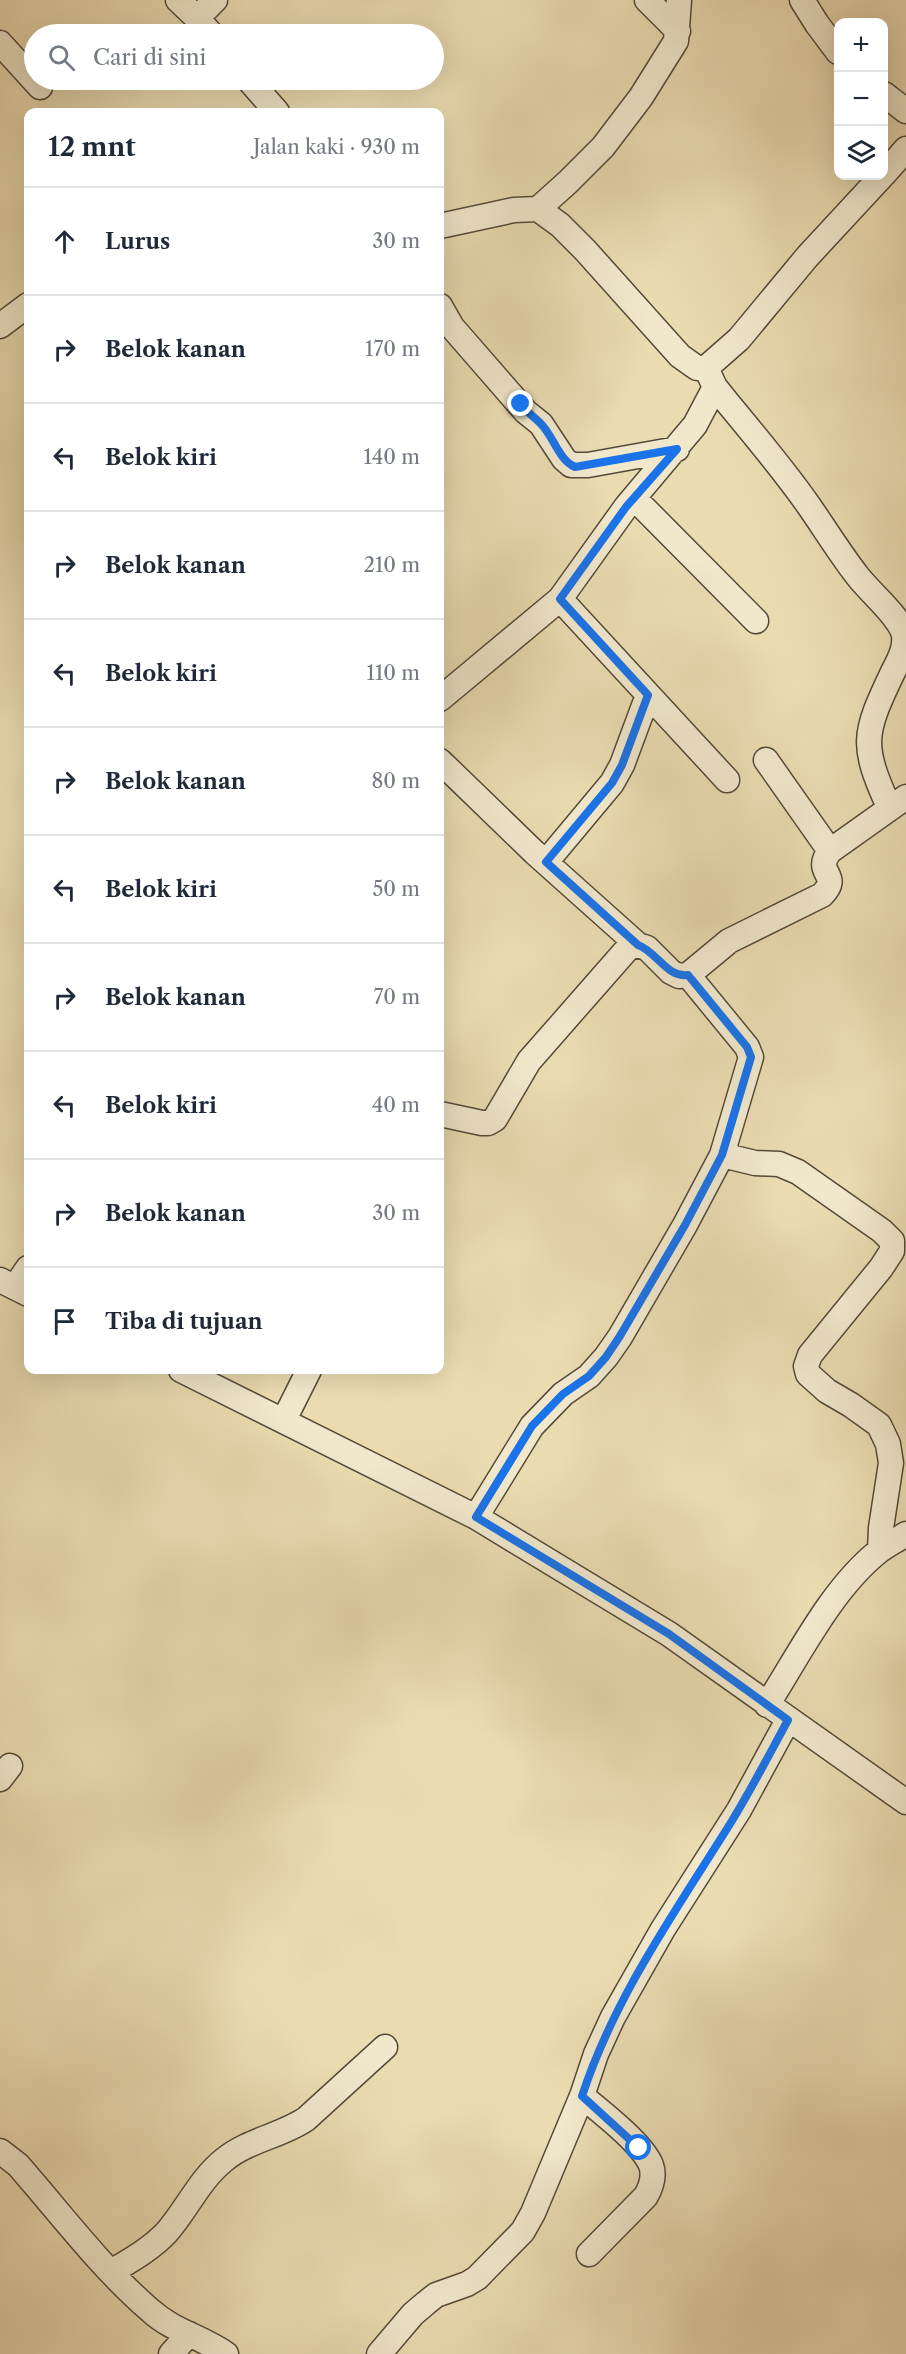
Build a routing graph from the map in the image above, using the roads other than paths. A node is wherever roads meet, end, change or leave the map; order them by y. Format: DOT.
graph roads {
  1 [pos="178,0"];
  2 [pos="215,0"];
  3 [pos="647,0"];
  4 [pos="679,0"];
  5 [pos="802,0"];
  6 [pos="202,24"];
  7 [pos="205,24"];
  8 [pos="678,31"];
  9 [pos="0,43"];
  10 [pos="834,47"];
  11 [pos="24,69"];
  12 [pos="258,90"];
  13 [pos="888,97"];
  14 [pos="274,108"];
  15 [pos="906,111"];
  16 [pos="906,149"];
  17 [pos="888,169"];
  18 [pos="878,180"];
  19 [pos="538,208"];
  20 [pos="444,225"];
  21 [pos="24,308"];
  22 [pos="444,313"];
  23 [pos="0,326"];
  24 [pos="710,377"];
  25 [pos="677,449"];
  26 [pos="634,498"];
  27 [pos="560,599"];
  28 [pos="756,621"];
  29 [pos="648,695"];
  30 [pos="444,696"];
  31 [pos="766,760"];
  32 [pos="444,765"];
  33 [pos="727,780"];
  34 [pos="898,802"];
  35 [pos="830,851"];
  36 [pos="546,862"];
  37 [pos="638,945"];
  38 [pos="688,975"];
  39 [pos="444,1115"];
  40 [pos="722,1155"];
  41 [pos="189,1374"];
  42 [pos="307,1374"];
  43 [pos="284,1420"];
  44 [pos="476,1517"];
  45 [pos="906,1534"];
  46 [pos="880,1550"];
  47 [pos="767,1705"];
  48 [pos="788,1720"];
  49 [pos="906,1803"];
  50 [pos="385,2048"];
  51 [pos="582,2096"];
  52 [pos="0,2151"];
  53 [pos="589,2254"];
  54 [pos="111,2272"];
  55 [pos="189,2334"];
  56 [pos="171,2354"];
  57 [pos="226,2354"];
  58 [pos="380,2354"];
  1 -- 6 [label="street"];
  2 -- 7 [label="street"];
  3 -- 8 [label="street"];
  4 -- 8 [label="street"];
  5 -- 10 [label="street"];
  8 -- 19 [label="street"];
  9 -- 11 [label="street"];
  12 -- 14 [label="street"];
  13 -- 15 [label="street"];
  16 -- 17 [label="street"];
  18 -- 24 [label="street"];
  19 -- 20 [label="street"];
  19 -- 24 [label="street"];
  21 -- 23 [label="street"];
  22 -- 25 [label="street"];
  24 -- 25 [label="street"];
  24 -- 34 [label="street"];
  25 -- 26 [label="street"];
  26 -- 27 [label="street"];
  26 -- 28 [label="street"];
  27 -- 29 [label="street"];
  27 -- 30 [label="street"];
  29 -- 33 [label="street"];
  29 -- 36 [label="street"];
  31 -- 35 [label="street"];
  32 -- 36 [label="street"];
  34 -- 35 [label="street"];
  35 -- 38 [label="street"];
  36 -- 37 [label="street"];
  37 -- 38 [label="street"];
  37 -- 39 [label="street"];
  38 -- 40 [label="street"];
  40 -- 44 [label="street"];
  40 -- 46 [label="street"];
  41 -- 43 [label="street"];
  42 -- 43 [label="street"];
  43 -- 44 [label="street"];
  44 -- 47 [label="street"];
  45 -- 46 [label="street"];
  46 -- 47 [label="street"];
  47 -- 48 [label="street"];
  48 -- 49 [label="street"];
  48 -- 51 [label="street"];
  50 -- 54 [label="street"];
  51 -- 53 [label="street"];
  51 -- 58 [label="street"];
  52 -- 54 [label="street"];
  54 -- 55 [label="street"];
  55 -- 56 [label="street"];
  55 -- 57 [label="street"];
}
